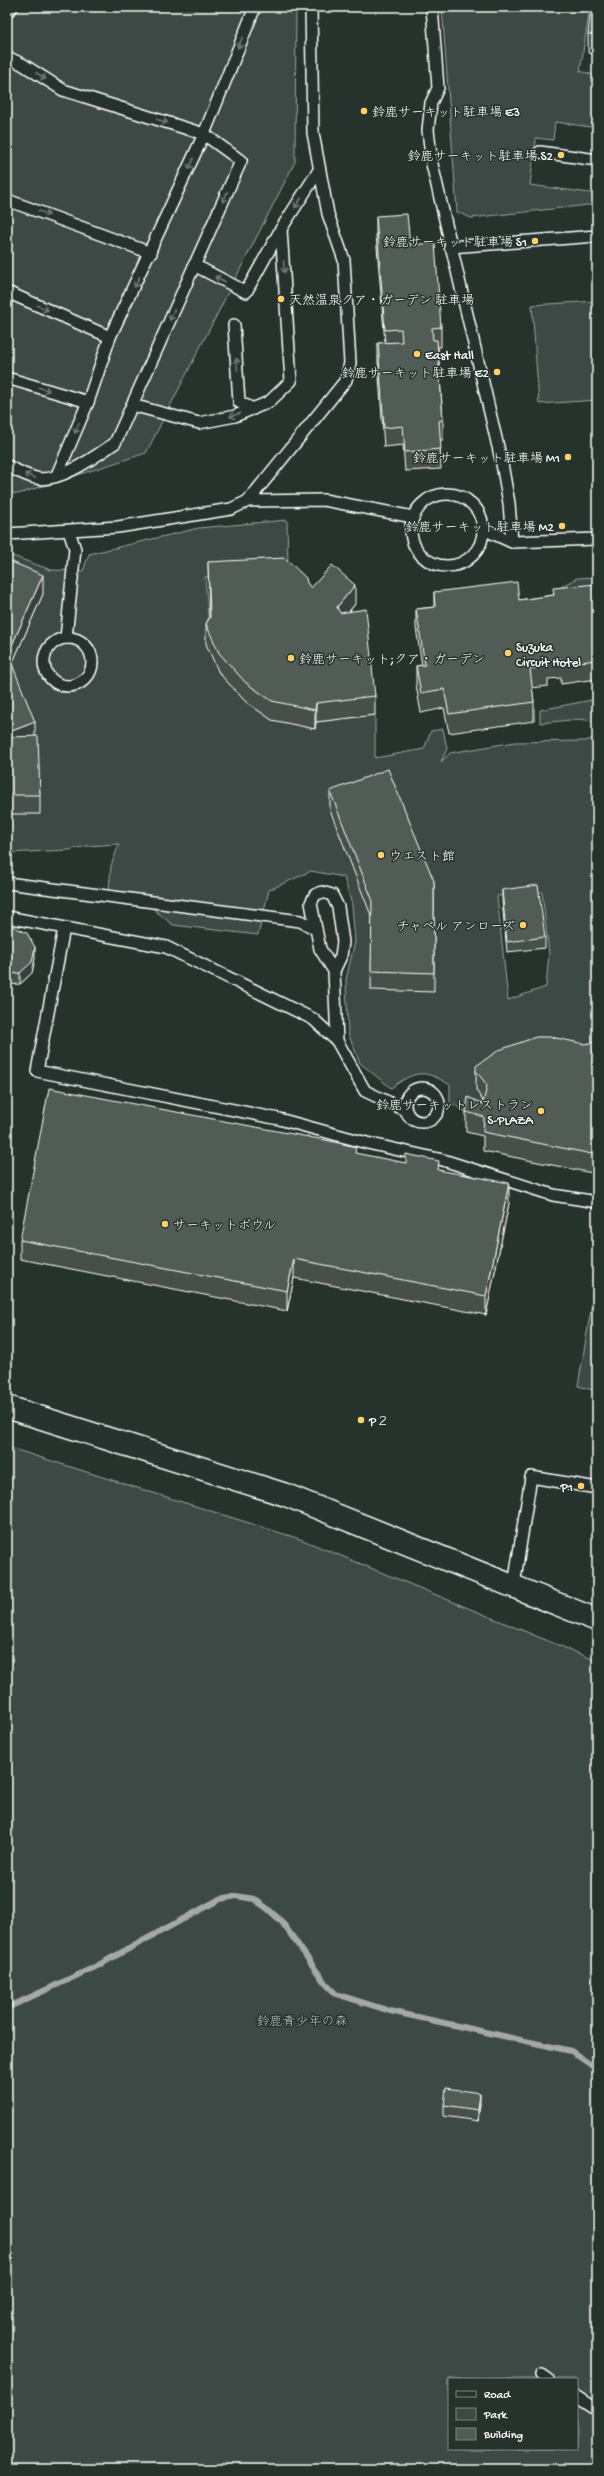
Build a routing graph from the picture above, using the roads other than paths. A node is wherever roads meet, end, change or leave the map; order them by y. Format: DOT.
graph roads {
  1 [pos="12,7"];
  2 [pos="255,7"];
  3 [pos="311,7"];
  4 [pos="432,7"];
  5 [pos="7,12"];
  6 [pos="7,57"];
  7 [pos="204,134"];
  8 [pos="540,152"];
  9 [pos="597,160"];
  10 [pos="318,170"];
  11 [pos="7,200"];
  12 [pos="281,228"];
  13 [pos="597,236"];
  14 [pos="450,247"];
  15 [pos="151,253"];
  16 [pos="194,265"];
  17 [pos="7,292"];
  18 [pos="234,325"];
  19 [pos="110,337"];
  20 [pos="7,378"];
  21 [pos="88,402"];
  22 [pos="132,405"];
  23 [pos="253,409"];
  24 [pos="7,466"];
  25 [pos="57,475"];
  26 [pos="248,501"];
  27 [pos="413,517"];
  28 [pos="484,529"];
  29 [pos="69,531"];
  30 [pos="7,534"];
  31 [pos="597,539"];
  32 [pos="512,542"];
  33 [pos="66,638"];
  34 [pos="7,883"];
  35 [pos="7,917"];
  36 [pos="64,928"];
  37 [pos="316,929"];
  38 [pos="334,971"];
  39 [pos="337,1041"];
  40 [pos="405,1110"];
  41 [pos="597,1202"];
  42 [pos="7,1407"];
  43 [pos="597,1488"];
  44 [pos="514,1585"];
  45 [pos="597,1620"];
  46 [pos="578,2398"];
  47 [pos="597,2410"];
  1 -- 5 [label="lane"];
  2 -- 7 [label="lane, one-way"];
  3 -- 10 [label="lane"];
  4 -- 14 [label="lane"];
  6 -- 7 [label="lane, one-way"];
  7 -- 15 [label="lane, one-way"];
  7 -- 16 [label="lane, one-way"];
  8 -- 9 [label="lane"];
  10 -- 12 [label="lane, one-way"];
  10 -- 26 [label="lane"];
  11 -- 15 [label="lane, one-way"];
  12 -- 16 [label="lane, one-way"];
  12 -- 23 [label="lane, one-way"];
  13 -- 14 [label="lane"];
  14 -- 32 [label="lane"];
  15 -- 19 [label="lane, one-way"];
  16 -- 22 [label="lane, one-way"];
  17 -- 19 [label="lane, one-way"];
  23 -- 18 [label="lane, one-way"];
  19 -- 21 [label="lane"];
  20 -- 21 [label="lane, one-way"];
  21 -- 25 [label="lane, one-way"];
  23 -- 22 [label="lane, one-way"];
  22 -- 25 [label="lane"];
  25 -- 24 [label="lane, one-way"];
  26 -- 27 [label="lane"];
  26 -- 29 [label="lane"];
  27 -- 28 [label="lane"];
  27 -- 28 [label="lane"];
  28 -- 32 [label="lane"];
  29 -- 30 [label="lane"];
  29 -- 33 [label="lane"];
  31 -- 32 [label="lane"];
  33 -- 33 [label="lane"];
  34 -- 37 [label="lane"];
  35 -- 36 [label="lane"];
  36 -- 39 [label="lane"];
  36 -- 41 [label="lane"];
  37 -- 38 [label="lane"];
  37 -- 38 [label="lane"];
  38 -- 39 [label="lane"];
  39 -- 40 [label="lane"];
  42 -- 44 [label="street"];
  43 -- 44 [label="lane"];
  44 -- 45 [label="street"];
  46 -- 47 [label="lane"];
}
